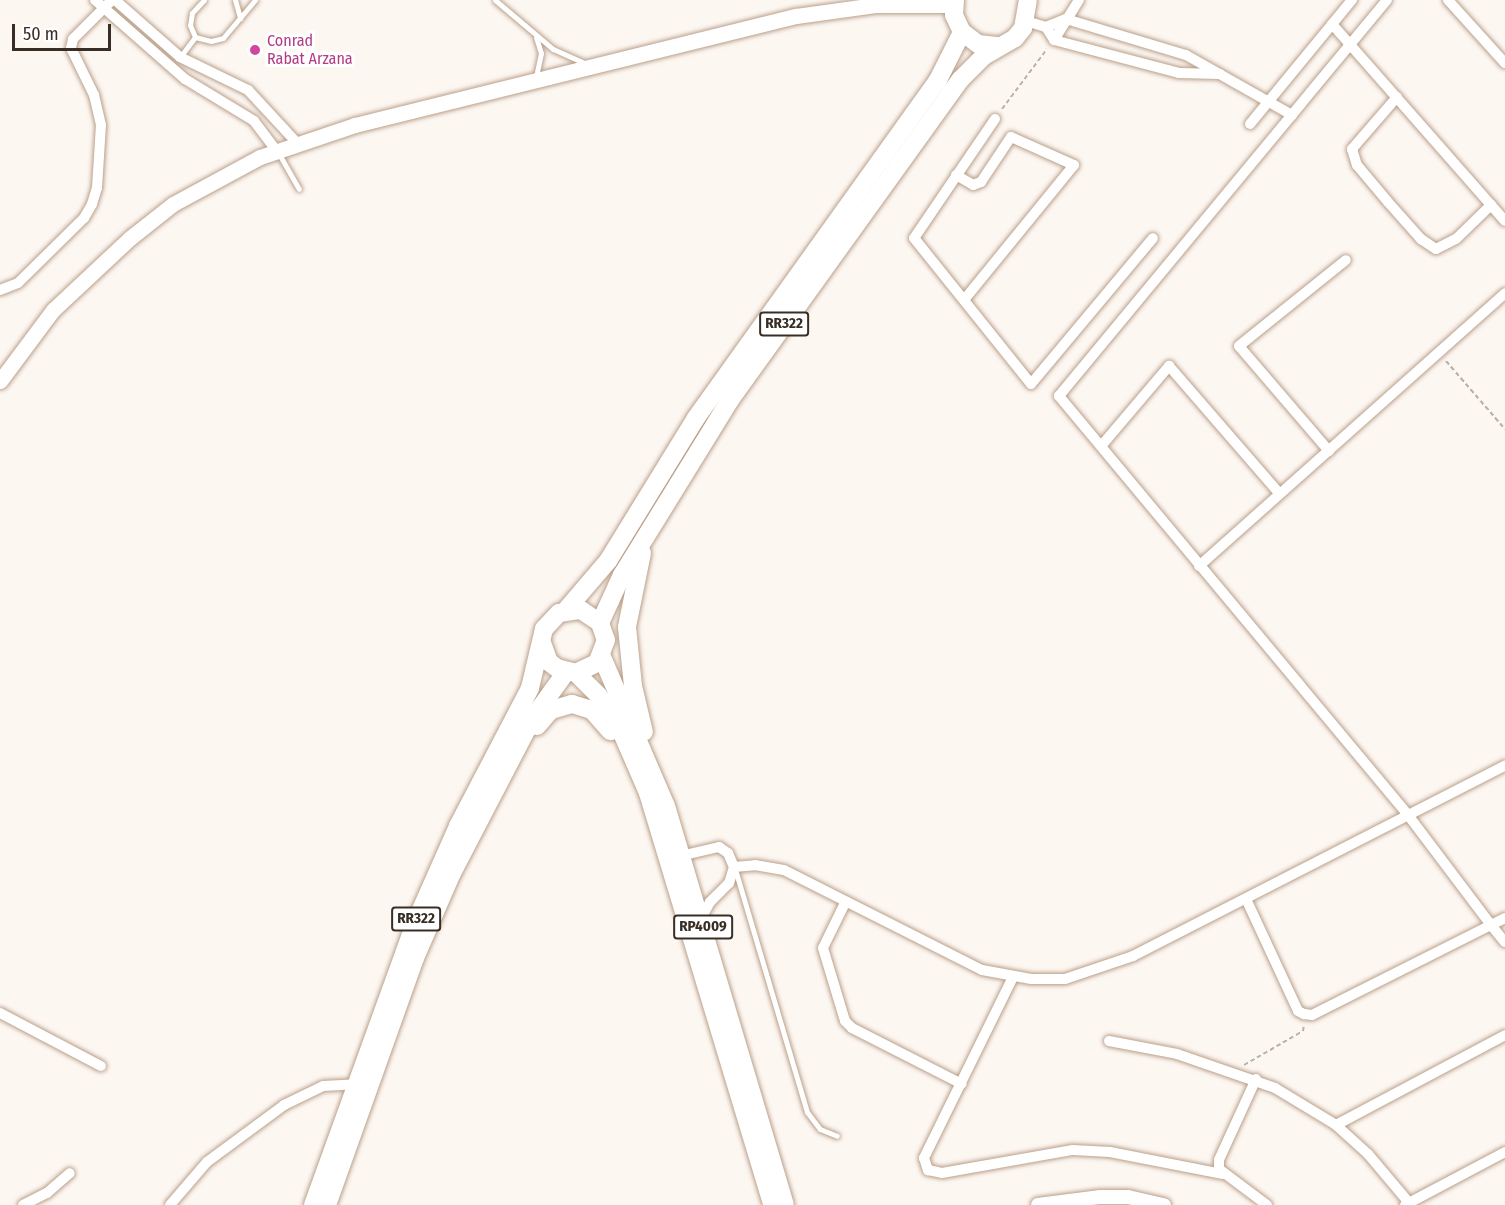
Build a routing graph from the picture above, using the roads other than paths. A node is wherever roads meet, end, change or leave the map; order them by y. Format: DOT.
graph roads {
  1 [pos="94,0"];
  2 [pos="204,0"];
  3 [pos="235,0"];
  4 [pos="255,0"];
  5 [pos="495,0"];
  6 [pos="1028,0"];
  7 [pos="1079,0"];
  8 [pos="1352,0"];
  9 [pos="1387,0"];
  10 [pos="1448,0"];
  11 [pos="955,2"];
  12 [pos="111,3"];
  13 [pos="240,18"];
  14 [pos="1066,19"];
  15 [pos="1026,21"];
  16 [pos="1332,24"];
  17 [pos="1046,27"];
  18 [pos="962,32"];
  19 [pos="535,35"];
  20 [pos="195,37"];
  21 [pos="1054,40"];
  22 [pos="1351,43"];
  23 [pos="997,46"];
  24 [pos="180,57"];
  25 [pos="1505,63"];
  26 [pos="592,65"];
  27 [pos="1220,74"];
  28 [pos="535,80"];
  29 [pos="1397,97"];
  30 [pos="1270,100"];
  31 [pos="267,108"];
  32 [pos="1292,115"];
  33 [pos="995,119"];
  34 [pos="254,121"];
  35 [pos="1250,124"];
  36 [pos="297,143"];
  37 [pos="277,151"];
  38 [pos="956,175"];
  39 [pos="299,189"];
  40 [pos="1491,205"];
  41 [pos="1505,221"];
  42 [pos="1153,238"];
  43 [pos="1346,260"];
  44 [pos="0,290"];
  45 [pos="1505,293"];
  46 [pos="964,300"];
  47 [pos="0,381"];
  48 [pos="1102,445"];
  49 [pos="1329,451"];
  50 [pos="1279,493"];
  51 [pos="655,519"];
  52 [pos="1199,566"];
  53 [pos="566,610"];
  54 [pos="600,623"];
  55 [pos="542,643"];
  56 [pos="602,657"];
  57 [pos="571,673"];
  58 [pos="643,764"];
  59 [pos="1505,766"];
  60 [pos="505,768"];
  61 [pos="1409,816"];
  62 [pos="680,856"];
  63 [pos="734,867"];
  64 [pos="1247,901"];
  65 [pos="846,903"];
  66 [pos="1505,918"];
  67 [pos="701,919"];
  68 [pos="1491,925"];
  69 [pos="1505,942"];
  70 [pos="1013,977"];
  71 [pos="0,1013"];
  72 [pos="1505,1035"];
  73 [pos="1109,1041"];
  74 [pos="100,1066"];
  75 [pos="1256,1079"];
  76 [pos="962,1083"];
  77 [pos="356,1084"];
  78 [pos="1336,1125"];
  79 [pos="837,1136"];
  80 [pos="1505,1152"];
  81 [pos="70,1173"];
  82 [pos="1222,1174"];
  83 [pos="1408,1204"];
  84 [pos="23,1205"];
  85 [pos="170,1205"];
  86 [pos="314,1205"];
  87 [pos="327,1205"];
  88 [pos="772,1205"];
  89 [pos="785,1205"];
  90 [pos="1038,1205"];
  91 [pos="1164,1205"];
  92 [pos="1267,1205"];
  1 -- 12 [label="street"];
  2 -- 20 [label="lane"];
  3 -- 13 [label="lane"];
  4 -- 13 [label="lane"];
  5 -- 19 [label="lane"];
  6 -- 15 [label="main road"];
  7 -- 14 [label="street"];
  8 -- 16 [label="street"];
  9 -- 22 [label="street"];
  10 -- 25 [label="street"];
  11 -- 18 [label="main road"];
  11 -- 26 [label="main road"];
  12 -- 24 [label="street"];
  12 -- 34 [label="street"];
  12 -- 44 [label="street"];
  13 -- 20 [label="lane"];
  14 -- 17 [label="street"];
  14 -- 21 [label="street"];
  14 -- 27 [label="street"];
  15 -- 17 [label="street"];
  15 -- 23 [label="main road, RR322"];
  16 -- 22 [label="street"];
  16 -- 30 [label="street"];
  17 -- 21 [label="street"];
  18 -- 23 [label="main road"];
  18 -- 53 [label="main road, RR322"];
  19 -- 26 [label="lane"];
  19 -- 28 [label="lane"];
  20 -- 24 [label="lane"];
  21 -- 27 [label="street"];
  22 -- 29 [label="street"];
  22 -- 32 [label="street"];
  23 -- 51 [label="main road, RR322"];
  24 -- 31 [label="street"];
  26 -- 28 [label="main road"];
  27 -- 30 [label="street"];
  28 -- 36 [label="main road"];
  29 -- 40 [label="street"];
  29 -- 40 [label="street"];
  30 -- 32 [label="street"];
  30 -- 35 [label="street"];
  31 -- 34 [label="street"];
  31 -- 36 [label="street"];
  32 -- 48 [label="street"];
  33 -- 38 [label="street"];
  34 -- 37 [label="street"];
  36 -- 37 [label="main road"];
  37 -- 39 [label="lane"];
  37 -- 47 [label="main road"];
  38 -- 46 [label="street"];
  38 -- 46 [label="street"];
  40 -- 41 [label="street"];
  42 -- 46 [label="street"];
  43 -- 49 [label="street"];
  45 -- 49 [label="street"];
  48 -- 50 [label="street"];
  48 -- 52 [label="street"];
  49 -- 50 [label="street"];
  50 -- 52 [label="street"];
  51 -- 54 [label="main road, RR322"];
  51 -- 58 [label="main road"];
  52 -- 61 [label="street"];
  53 -- 54 [label="main road"];
  53 -- 55 [label="main road, RR322"];
  54 -- 56 [label="main road, RR322"];
  55 -- 57 [label="main road"];
  55 -- 77 [label="main road, RR322"];
  56 -- 57 [label="main road, RR322"];
  56 -- 58 [label="main road, RP4009"];
  57 -- 58 [label="main road, RP4009"];
  57 -- 60 [label="main road, RR322"];
  58 -- 60 [label="main road"];
  58 -- 62 [label="main road, RP4009"];
  58 -- 88 [label="main road, RP4009"];
  59 -- 61 [label="street"];
  60 -- 87 [label="main road, RR322"];
  61 -- 64 [label="street"];
  61 -- 68 [label="street"];
  62 -- 63 [label="street"];
  62 -- 67 [label="main road, RP4009"];
  63 -- 65 [label="street"];
  63 -- 67 [label="street"];
  63 -- 79 [label="lane"];
  64 -- 68 [label="street"];
  64 -- 70 [label="street"];
  65 -- 70 [label="street"];
  65 -- 76 [label="street"];
  66 -- 68 [label="street"];
  67 -- 89 [label="main road, RP4009"];
  68 -- 69 [label="street"];
  70 -- 76 [label="street"];
  71 -- 74 [label="street"];
  72 -- 78 [label="street"];
  73 -- 75 [label="street"];
  75 -- 78 [label="street"];
  75 -- 82 [label="street"];
  76 -- 82 [label="street"];
  77 -- 85 [label="street"];
  77 -- 86 [label="main road, RR322"];
  78 -- 83 [label="street"];
  80 -- 83 [label="street"];
  81 -- 84 [label="street"];
  82 -- 92 [label="street"];
  90 -- 91 [label="street"];
}
